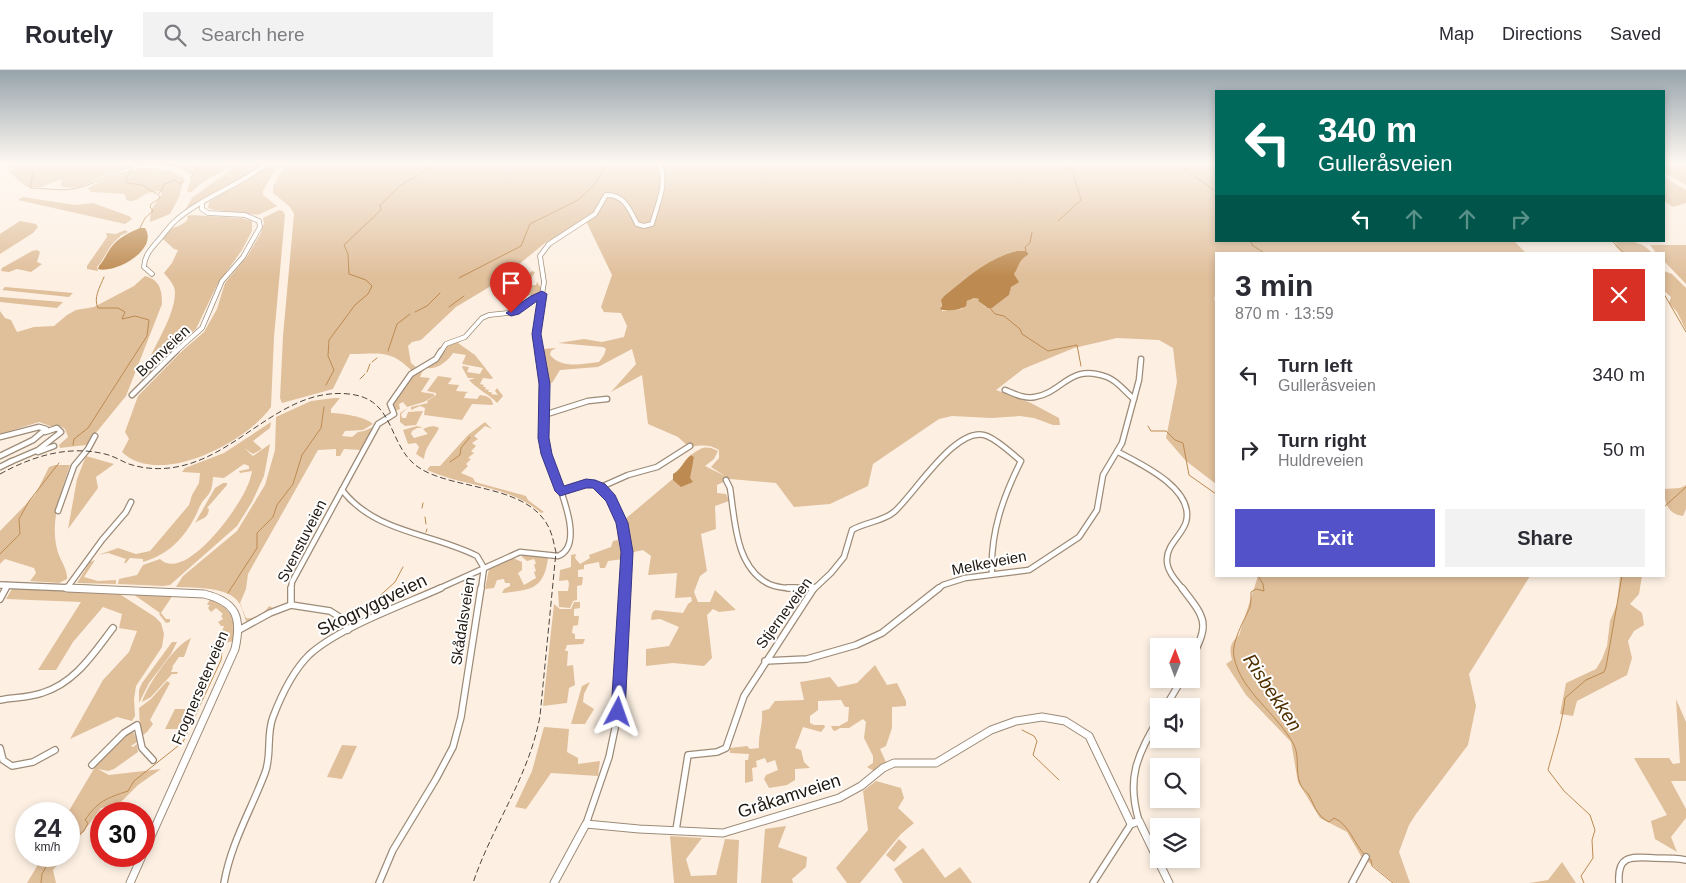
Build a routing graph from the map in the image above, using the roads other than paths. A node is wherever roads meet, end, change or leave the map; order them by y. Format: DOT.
graph roads {
  1 [pos="209,200"];
  2 [pos="603,200"];
  3 [pos="621,200"];
  4 [pos="659,200"];
  5 [pos="202,204"];
  6 [pos="152,274"];
  7 [pos="542,294"];
  8 [pos="1141,359"];
  9 [pos="1005,390"];
  10 [pos="132,395"];
  11 [pos="606,399"];
  12 [pos="1134,399"];
  13 [pos="544,415"];
  14 [pos="44,433"];
  15 [pos="95,436"];
  16 [pos="0,437"];
  17 [pos="54,446"];
  18 [pos="690,446"];
  19 [pos="1118,452"];
  20 [pos="0,456"];
  21 [pos="10,462"];
  22 [pos="0,467"];
  23 [pos="726,480"];
  24 [pos="601,487"];
  25 [pos="342,490"];
  26 [pos="560,491"];
  27 [pos="131,502"];
  28 [pos="58,511"];
  29 [pos="484,568"];
  30 [pos="992,574"];
  31 [pos="4,585"];
  32 [pos="815,587"];
  33 [pos="66,588"];
  34 [pos="0,599"];
  35 [pos="291,605"];
  36 [pos="113,628"];
  37 [pos="239,630"];
  38 [pos="348,630"];
  39 [pos="1200,640"];
  40 [pos="765,661"];
  41 [pos="0,700"];
  42 [pos="1150,734"];
  43 [pos="0,748"];
  44 [pos="55,750"];
  45 [pos="153,760"];
  46 [pos="92,765"];
  47 [pos="1135,822"];
  48 [pos="586,824"];
  49 [pos="155,827"];
  50 [pos="676,830"];
  51 [pos="1366,857"];
  52 [pos="1686,860"];
  53 [pos="137,867"];
  54 [pos="130,883"];
  55 [pos="224,883"];
  56 [pos="379,883"];
  57 [pos="554,883"];
  58 [pos="1093,883"];
  59 [pos="1169,883"];
  60 [pos="1352,883"];
  61 [pos="1619,883"];
  1 -- 5 [label="street"];
  2 -- 7 [label="street"];
  3 -- 4 [label="street"];
  5 -- 6 [label="street"];
  5 -- 10 [label="street, Bomveien"];
  7 -- 13 [label="street"];
  7 -- 25 [label="street"];
  8 -- 12 [label="street, Melkeveien"];
  9 -- 12 [label="street"];
  11 -- 13 [label="street"];
  12 -- 19 [label="street, Melkeveien"];
  13 -- 26 [label="street"];
  14 -- 16 [label="street"];
  14 -- 20 [label="street"];
  14 -- 21 [label="street"];
  15 -- 28 [label="street"];
  17 -- 21 [label="street"];
  18 -- 24 [label="street"];
  19 -- 30 [label="street, Melkeveien"];
  19 -- 39 [label="street"];
  21 -- 22 [label="street"];
  23 -- 32 [label="street"];
  24 -- 26 [label="street"];
  24 -- 48 [label="street"];
  25 -- 29 [label="street, Skådalsveien"];
  25 -- 35 [label="street, Svenstuveien"];
  26 -- 29 [label="street, Skogryggveien"];
  27 -- 33 [label="street"];
  29 -- 38 [label="street, Skogryggveien"];
  29 -- 56 [label="street, Skådalsveien"];
  30 -- 32 [label="street, Stjerneveien"];
  30 -- 40 [label="street, Melkeveien"];
  31 -- 33 [label="street, Frognerseterveien"];
  31 -- 34 [label="street"];
  32 -- 40 [label="street, Stjerneveien"];
  33 -- 37 [label="street, Frognerseterveien"];
  35 -- 37 [label="street, Svenstuveien"];
  35 -- 38 [label="street, Svenstuveien"];
  36 -- 41 [label="street"];
  37 -- 49 [label="street, Frognerseterveien"];
  38 -- 55 [label="street, Skogryggveien"];
  40 -- 50 [label="street, Stjerneveien"];
  42 -- 47 [label="street"];
  43 -- 44 [label="street"];
  45 -- 46 [label="street"];
  47 -- 50 [label="street, Gråkamveien"];
  47 -- 58 [label="street"];
  47 -- 59 [label="street, Gråkamveien"];
  48 -- 50 [label="street, Gråkamveien"];
  48 -- 57 [label="street"];
  51 -- 60 [label="street"];
  52 -- 61 [label="street"];
  53 -- 54 [label="street"];
}
